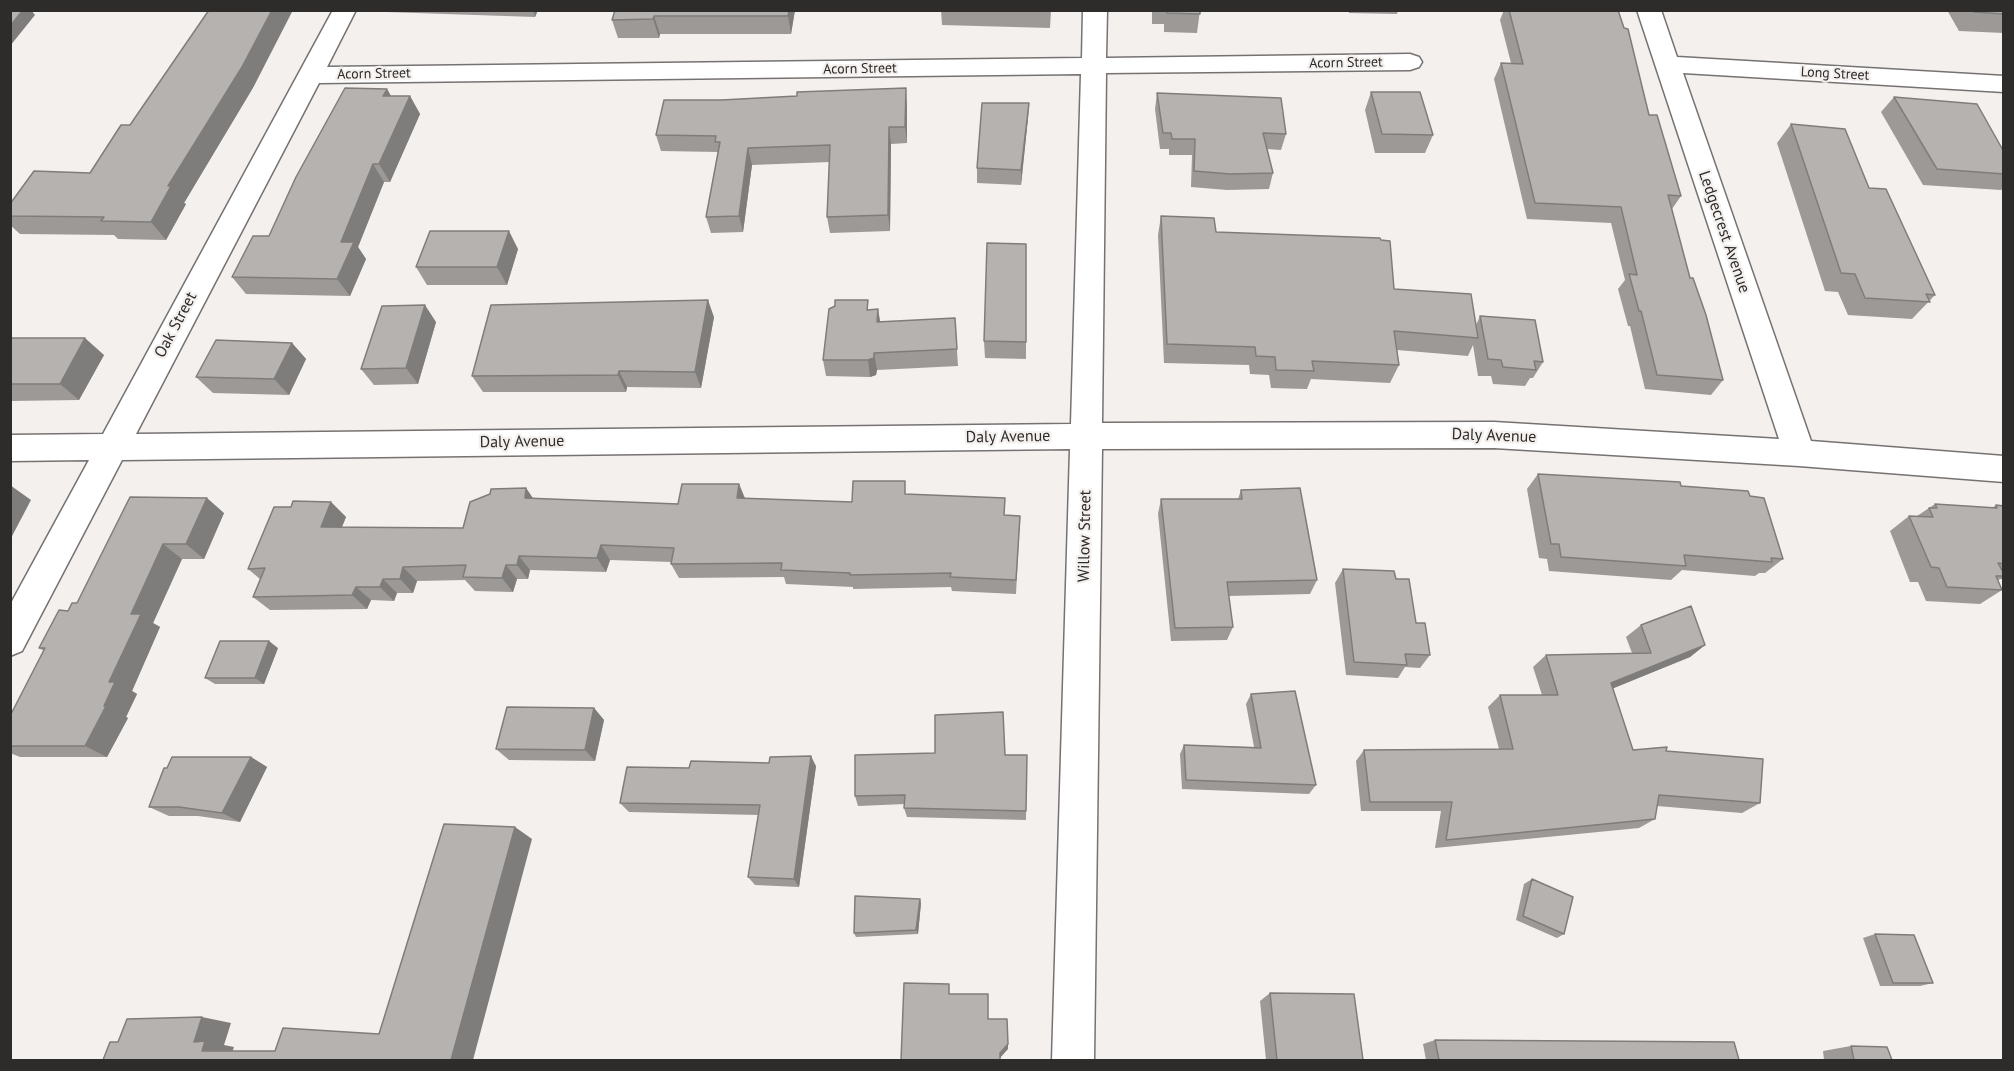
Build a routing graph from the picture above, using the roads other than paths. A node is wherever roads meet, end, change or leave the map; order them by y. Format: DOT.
graph roads {
  1 [pos="345,10"];
  2 [pos="1095,10"];
  3 [pos="1648,10"];
  4 [pos="1410,62"];
  5 [pos="1667,64"];
  6 [pos="1094,66"];
  7 [pos="310,75"];
  8 [pos="2004,84"];
  9 [pos="1087,436"];
  10 [pos="111,447"];
  11 [pos="10,448"];
  12 [pos="1799,453"];
  13 [pos="2004,469"];
  14 [pos="10,640"];
  15 [pos="1072,1060"];
  1 -- 7 [label="street, Oak Street"];
  2 -- 6 [label="street, Willow Street"];
  3 -- 5 [label="street, Ledgecrest Avenue"];
  4 -- 6 [label="street, Acorn Street"];
  5 -- 8 [label="street, Long Street"];
  5 -- 12 [label="street, Ledgecrest Avenue"];
  6 -- 7 [label="street, Acorn Street"];
  6 -- 9 [label="street, Willow Street"];
  7 -- 10 [label="street, Oak Street"];
  9 -- 10 [label="street, Daly Avenue"];
  9 -- 12 [label="street, Daly Avenue"];
  9 -- 15 [label="street, Willow Street"];
  10 -- 11 [label="street, Daly Avenue"];
  10 -- 14 [label="street, Oak Street"];
  12 -- 13 [label="street, Daly Avenue"];
}
